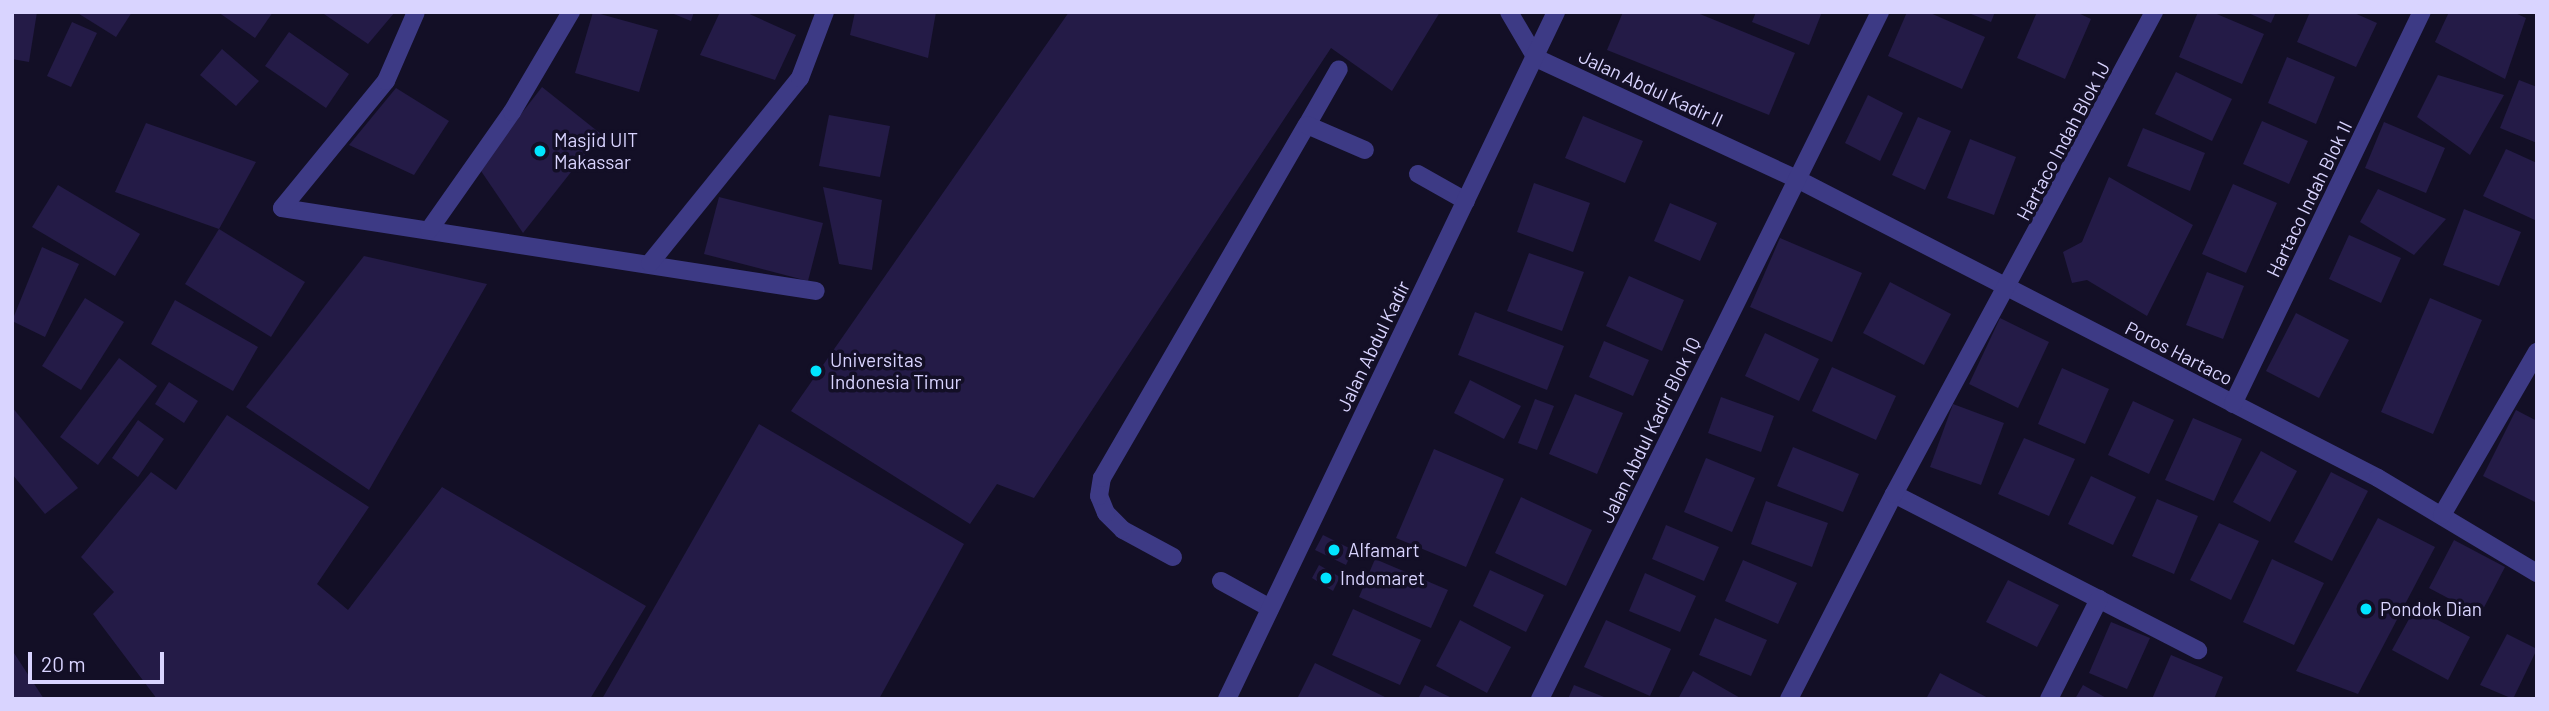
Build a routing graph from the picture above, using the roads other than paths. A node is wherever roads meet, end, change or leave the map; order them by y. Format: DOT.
graph roads {
  1 [pos="416,12"];
  2 [pos="571,12"];
  3 [pos="825,12"];
  4 [pos="1509,12"];
  5 [pos="1556,12"];
  6 [pos="1880,12"];
  7 [pos="2154,12"];
  8 [pos="2422,12"];
  9 [pos="1536,58"];
  10 [pos="1339,69"];
  11 [pos="1307,125"];
  12 [pos="1365,150"];
  13 [pos="1418,174"];
  14 [pos="1797,179"];
  15 [pos="1466,201"];
  16 [pos="429,230"];
  17 [pos="650,263"];
  18 [pos="2006,288"];
  19 [pos="816,291"];
  20 [pos="2537,352"];
  21 [pos="2234,404"];
  22 [pos="1894,494"];
  23 [pos="2442,515"];
  24 [pos="1172,557"];
  25 [pos="2537,573"];
  26 [pos="1221,581"];
  27 [pos="2099,598"];
  28 [pos="1270,608"];
  29 [pos="2199,650"];
  30 [pos="1227,699"];
  31 [pos="1540,699"];
  32 [pos="1789,699"];
  33 [pos="2049,699"];
  1 -- 16 [label="street"];
  2 -- 16 [label="street"];
  3 -- 17 [label="street"];
  4 -- 9 [label="street"];
  5 -- 9 [label="street, Jalan Abdul Kadir"];
  6 -- 14 [label="street, Jalan Abdul Kadir Blok 1Q"];
  7 -- 18 [label="street, Hartaco Indah Blok 1J"];
  8 -- 21 [label="street, Hartaco Indah Blok 1I"];
  9 -- 14 [label="street, Jalan Abdul Kadir II"];
  9 -- 15 [label="street, Jalan Abdul Kadir"];
  10 -- 11 [label="street"];
  11 -- 12 [label="street"];
  11 -- 24 [label="street"];
  13 -- 15 [label="street"];
  14 -- 18 [label="street, Poros Hartaco"];
  14 -- 31 [label="street, Jalan Abdul Kadir Blok 1Q"];
  15 -- 28 [label="street, Jalan Abdul Kadir"];
  16 -- 17 [label="street"];
  17 -- 19 [label="street"];
  18 -- 21 [label="street, Poros Hartaco"];
  18 -- 22 [label="street, Hartaco Indah Blok 1J"];
  20 -- 23 [label="street"];
  21 -- 23 [label="street, Poros Hartaco"];
  22 -- 27 [label="street"];
  22 -- 32 [label="street, Hartaco Indah Blok 1J"];
  23 -- 25 [label="street, Poros Hartaco"];
  26 -- 28 [label="street"];
  27 -- 29 [label="street"];
  27 -- 33 [label="street"];
  28 -- 30 [label="street, Jalan Abdul Kadir"];
}
